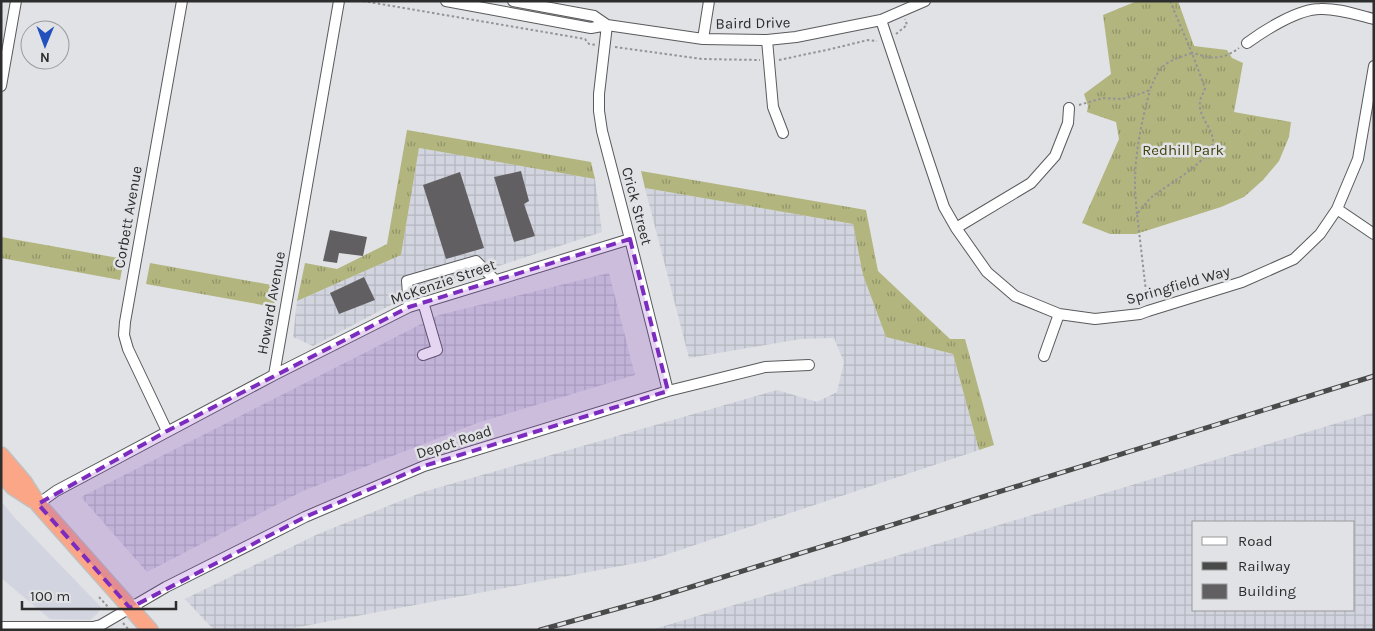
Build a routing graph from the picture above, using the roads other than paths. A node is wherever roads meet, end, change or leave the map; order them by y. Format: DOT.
graph roads {
  1 [pos="16,1"];
  2 [pos="182,1"];
  3 [pos="339,1"];
  4 [pos="446,1"];
  5 [pos="513,1"];
  6 [pos="709,1"];
  7 [pos="925,1"];
  8 [pos="1374,19"];
  9 [pos="881,20"];
  10 [pos="607,25"];
  11 [pos="703,38"];
  12 [pos="767,40"];
  13 [pos="1247,43"];
  14 [pos="1374,66"];
  15 [pos="1,86"];
  16 [pos="1069,108"];
  17 [pos="783,132"];
  18 [pos="1337,209"];
  19 [pos="956,228"];
  20 [pos="1374,234"];
  21 [pos="630,239"];
  22 [pos="494,280"];
  23 [pos="423,302"];
  24 [pos="409,307"];
  25 [pos="1059,314"];
  26 [pos="423,355"];
  27 [pos="1044,356"];
  28 [pos="809,365"];
  29 [pos="274,375"];
  30 [pos="668,392"];
  31 [pos="167,431"];
  32 [pos="1,455"];
  33 [pos="1,473"];
  34 [pos="38,504"];
  35 [pos="130,608"];
  36 [pos="1,627"];
  37 [pos="150,630"];
  1 -- 15 [label="street"];
  2 -- 31 [label="street, Corbett Avenue"];
  3 -- 29 [label="street, Howard Avenue"];
  4 -- 10 [label="street, Baird Drive"];
  5 -- 10 [label="street, Baird Drive"];
  6 -- 11 [label="street"];
  7 -- 9 [label="street, Baird Drive"];
  8 -- 13 [label="street"];
  9 -- 12 [label="street, Baird Drive"];
  9 -- 19 [label="street, Springfield Way"];
  10 -- 11 [label="street, Baird Drive"];
  10 -- 21 [label="street, Crick Street"];
  11 -- 12 [label="street, Baird Drive"];
  12 -- 17 [label="street"];
  14 -- 18 [label="street, Springfield Way"];
  16 -- 19 [label="street"];
  18 -- 20 [label="street"];
  18 -- 25 [label="street, Springfield Way"];
  19 -- 25 [label="street, Springfield Way"];
  21 -- 22 [label="street, McKenzie Street"];
  21 -- 30 [label="street, Crick Street"];
  22 -- 23 [label="street, McKenzie Street"];
  22 -- 24 [label="street"];
  23 -- 24 [label="street, McKenzie Street"];
  23 -- 26 [label="street"];
  24 -- 29 [label="street, McKenzie Street"];
  25 -- 27 [label="street"];
  28 -- 30 [label="street, Depot Road"];
  29 -- 31 [label="street, Howard Avenue"];
  30 -- 35 [label="street, Depot Road"];
  31 -- 34 [label="street, Howard Avenue"];
  32 -- 34 [label="highway"];
  33 -- 34 [label="highway"];
  34 -- 35 [label="highway"];
  35 -- 36 [label="street, Depot Road"];
  35 -- 37 [label="highway"];
}
